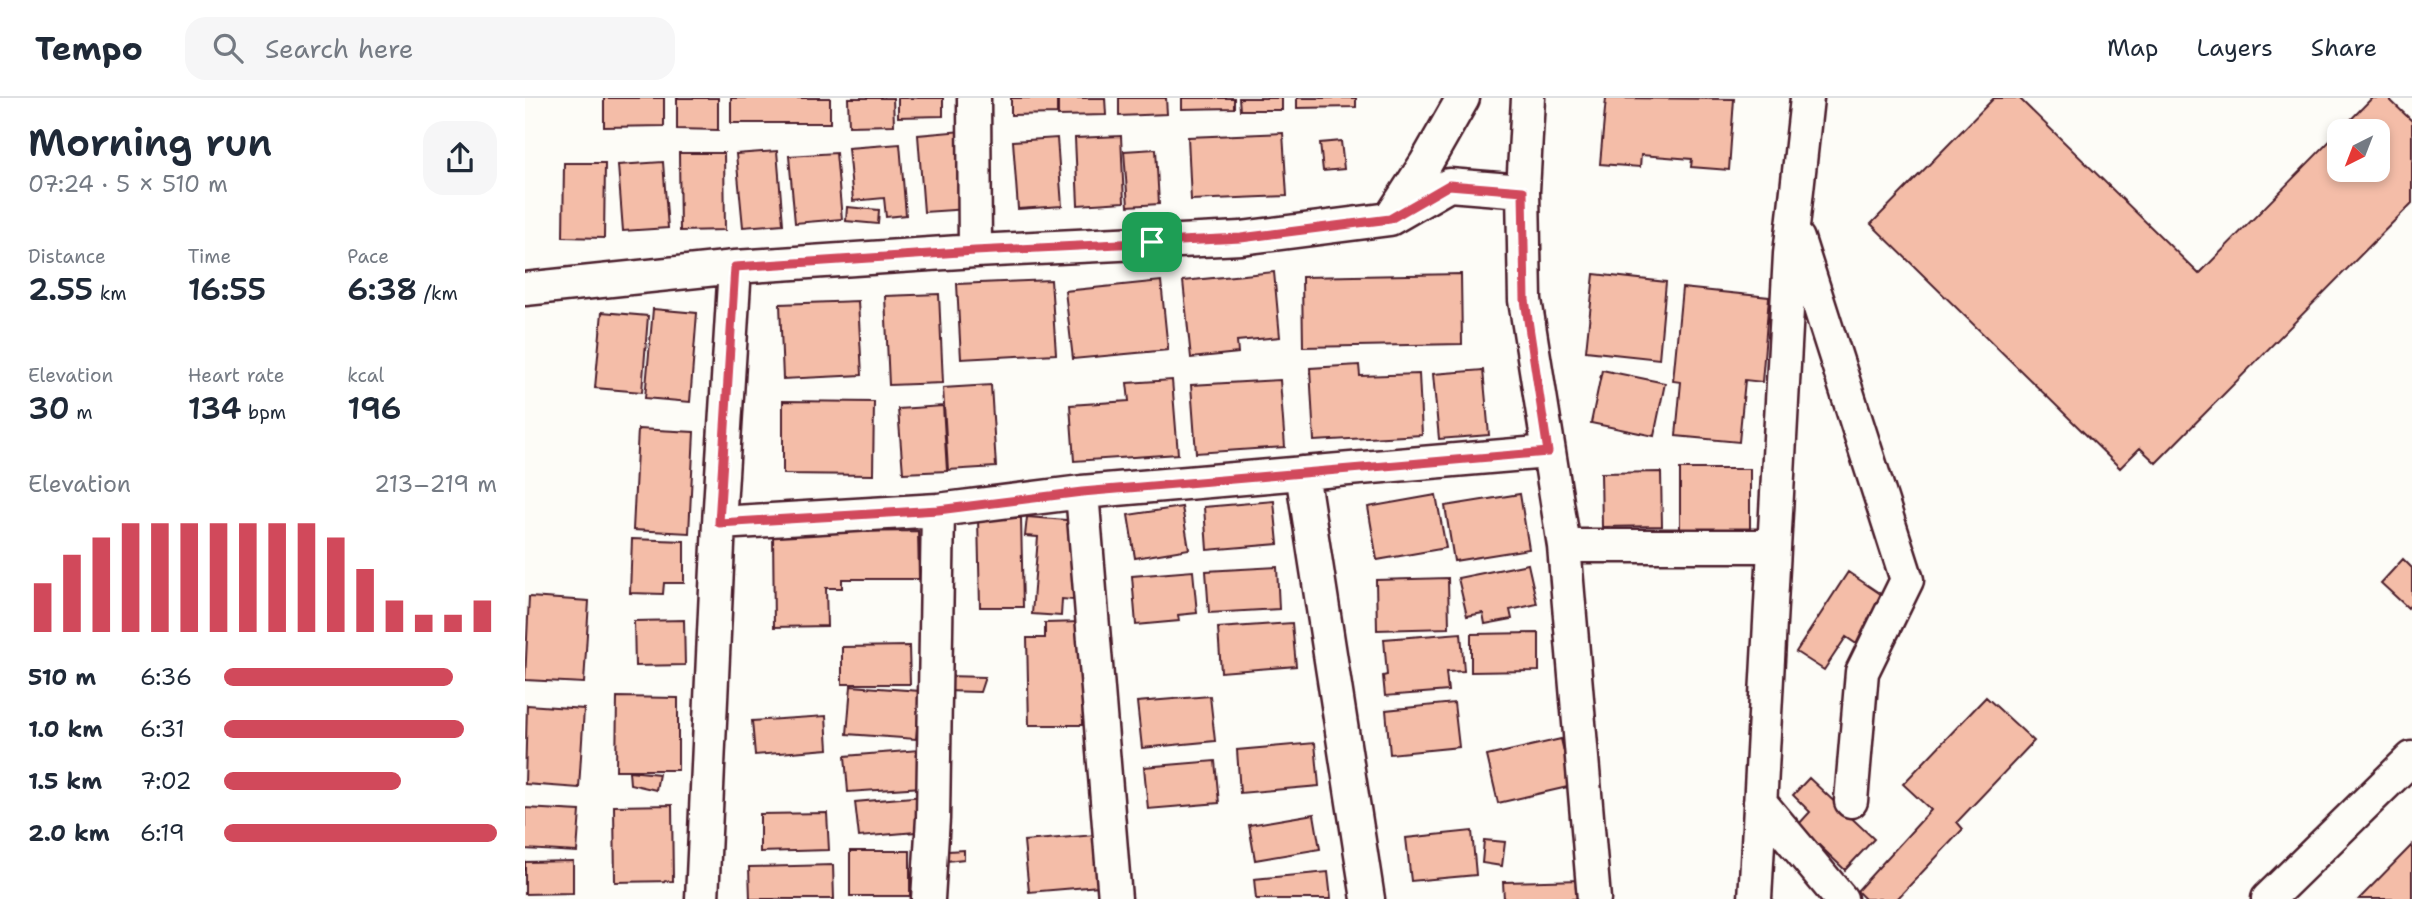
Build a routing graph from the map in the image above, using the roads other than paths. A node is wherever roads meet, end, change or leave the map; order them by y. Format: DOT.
graph roads {
  1 [pos="974,98"];
  2 [pos="1463,98"];
  3 [pos="1528,98"];
  4 [pos="1807,98"];
  5 [pos="1523,191"];
  6 [pos="1390,219"];
  7 [pos="1794,223"];
  8 [pos="975,251"];
  9 [pos="735,267"];
  10 [pos="525,289"];
  11 [pos="1548,452"];
  12 [pos="1302,473"];
  13 [pos="1082,492"];
  14 [pos="938,510"];
  15 [pos="719,523"];
  16 [pos="1564,546"];
  17 [pos="1774,546"];
  18 [pos="2412,758"];
  19 [pos="1851,801"];
  20 [pos="1760,802"];
  21 [pos="702,899"];
  22 [pos="928,899"];
  23 [pos="1115,899"];
  24 [pos="1368,899"];
  25 [pos="1594,899"];
  26 [pos="1755,899"];
  27 [pos="1842,899"];
  28 [pos="2268,899"];
  1 -- 8 [label="street"];
  2 -- 6 [label="street"];
  3 -- 5 [label="street"];
  4 -- 7 [label="street"];
  5 -- 6 [label="street"];
  5 -- 11 [label="street"];
  6 -- 8 [label="street"];
  7 -- 17 [label="street"];
  7 -- 19 [label="street"];
  8 -- 9 [label="street"];
  9 -- 10 [label="street"];
  9 -- 15 [label="street"];
  11 -- 12 [label="street"];
  11 -- 16 [label="street"];
  12 -- 13 [label="street"];
  12 -- 24 [label="street"];
  13 -- 14 [label="street"];
  13 -- 23 [label="street"];
  14 -- 15 [label="street"];
  14 -- 22 [label="street"];
  15 -- 21 [label="street"];
  16 -- 17 [label="street"];
  16 -- 25 [label="street"];
  17 -- 20 [label="street"];
  18 -- 28 [label="street"];
  20 -- 26 [label="street"];
  20 -- 27 [label="street"];
}
